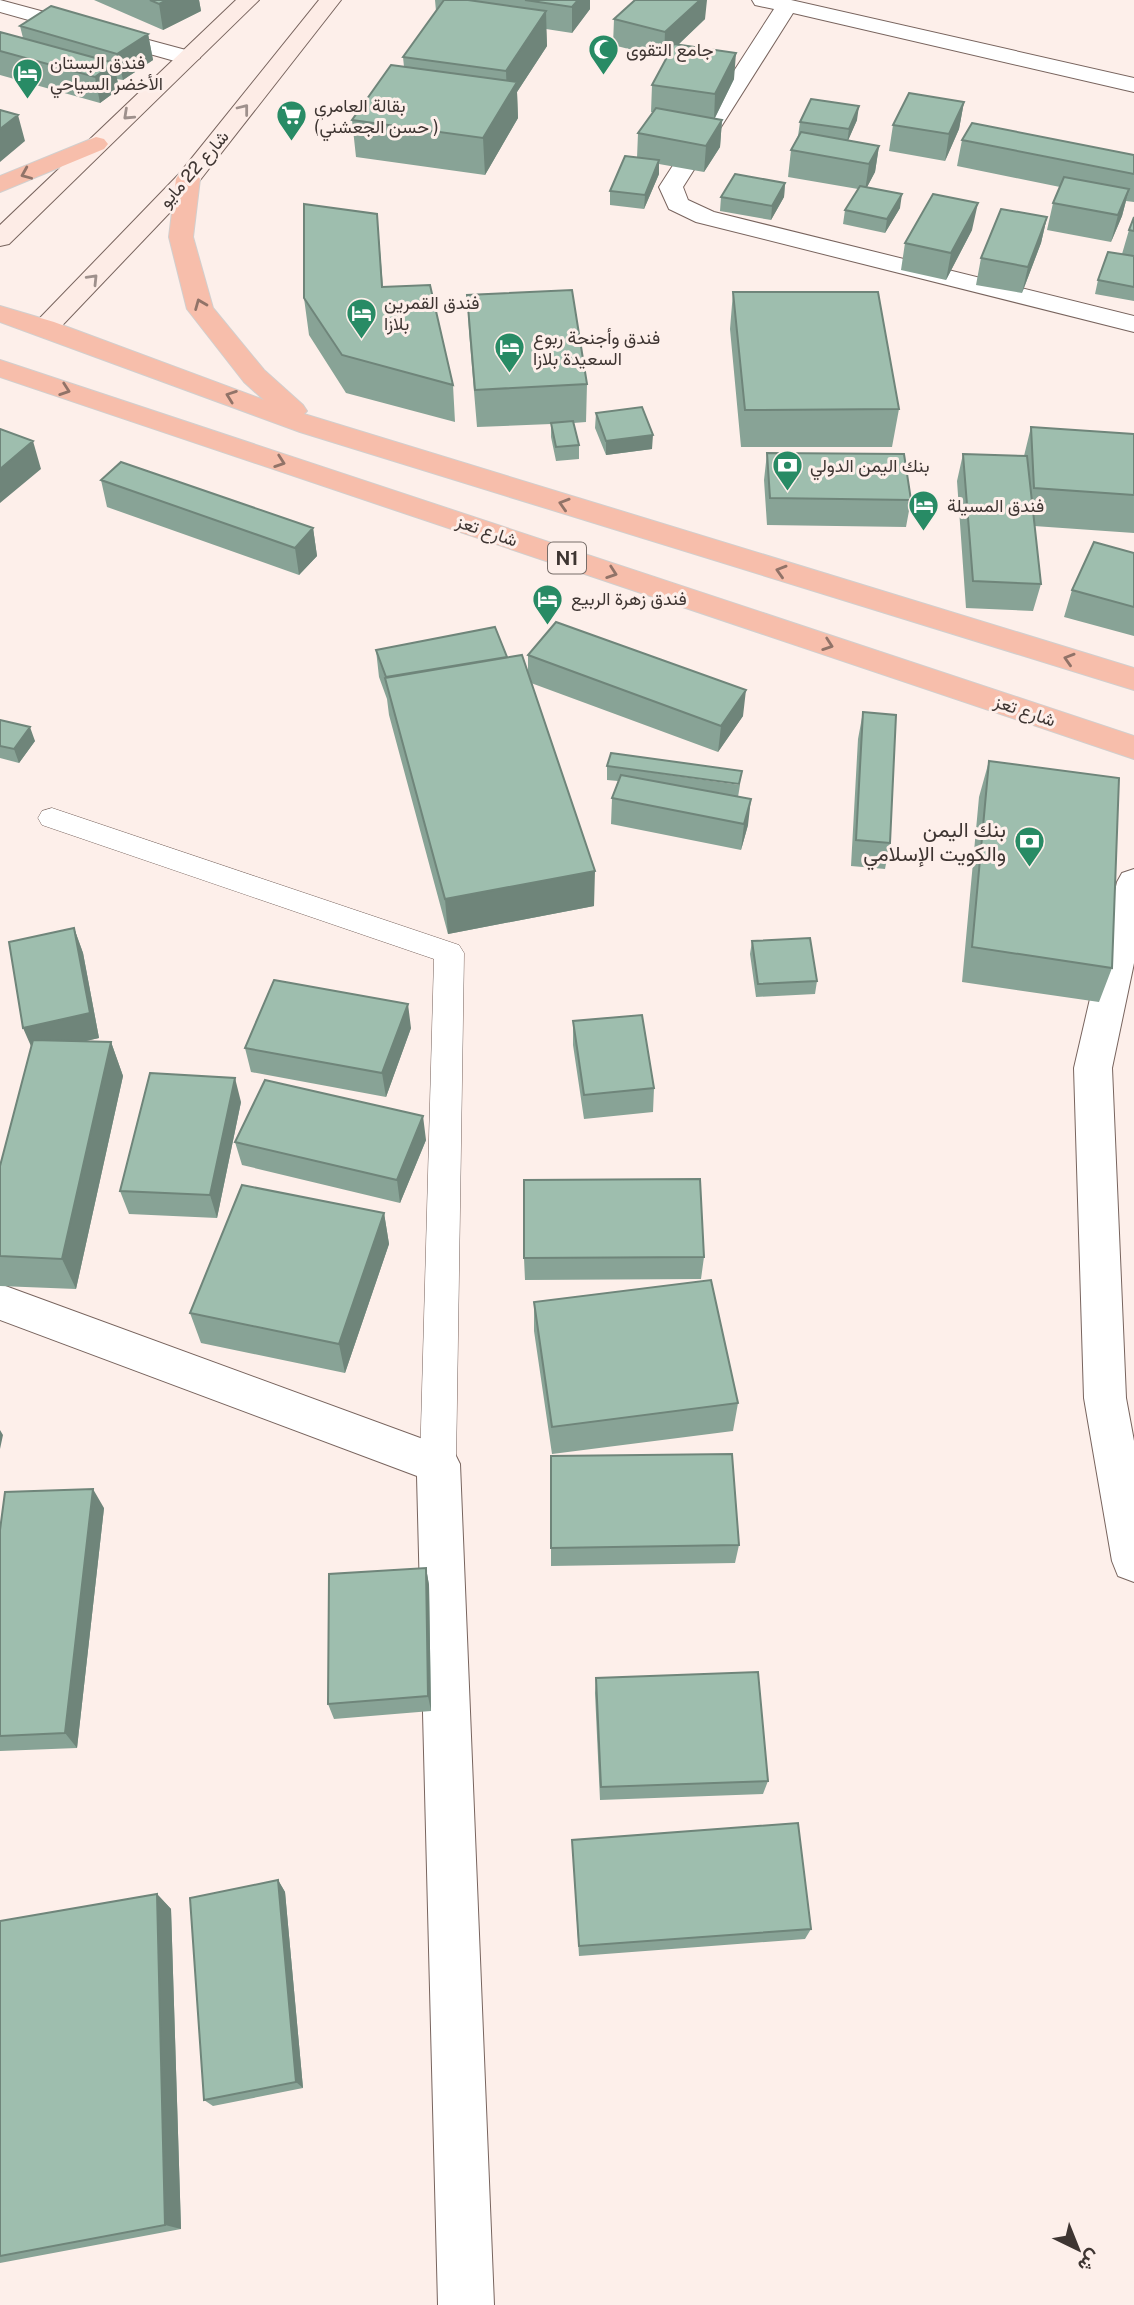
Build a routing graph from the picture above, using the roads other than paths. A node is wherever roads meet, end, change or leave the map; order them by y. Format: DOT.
graph roads {
  1 [pos="248,0"];
  2 [pos="330,0"];
  3 [pos="761,0"];
  4 [pos="0,5"];
  5 [pos="786,6"];
  6 [pos="189,58"];
  7 [pos="1134,85"];
  8 [pos="96,144"];
  9 [pos="188,179"];
  10 [pos="0,185"];
  11 [pos="0,239"];
  12 [pos="0,314"];
  13 [pos="1134,324"];
  14 [pos="45,328"];
  15 [pos="0,368"];
  16 [pos="310,426"];
  17 [pos="1134,679"];
  18 [pos="1134,748"];
  19 [pos="52,817"];
  20 [pos="1134,882"];
  21 [pos="0,1302"];
  22 [pos="1120,1402"];
  23 [pos="438,1464"];
  24 [pos="1134,1561"];
  25 [pos="466,2305"];
  1 -- 6 [label="main road"];
  9 -- 2 [label="main road, شارع 22 مايو, one-way"];
  3 -- 5 [label="street"];
  4 -- 6 [label="street"];
  5 -- 7 [label="street"];
  5 -- 13 [label="street"];
  6 -- 8 [label="main road, one-way"];
  8 -- 10 [label="highway, one-way"];
  8 -- 11 [label="main road"];
  14 -- 9 [label="main road, شارع 22 مايو, one-way"];
  16 -- 9 [label="highway, one-way"];
  12 -- 14 [label="highway, N1"];
  16 -- 14 [label="highway, N1, one-way"];
  15 -- 18 [label="highway, شارع تعز / N1, one-way"];
  17 -- 16 [label="highway, N1, one-way"];
  19 -- 23 [label="lane"];
  20 -- 22 [label="street"];
  21 -- 23 [label="street"];
  22 -- 24 [label="street"];
  23 -- 25 [label="street"];
}
